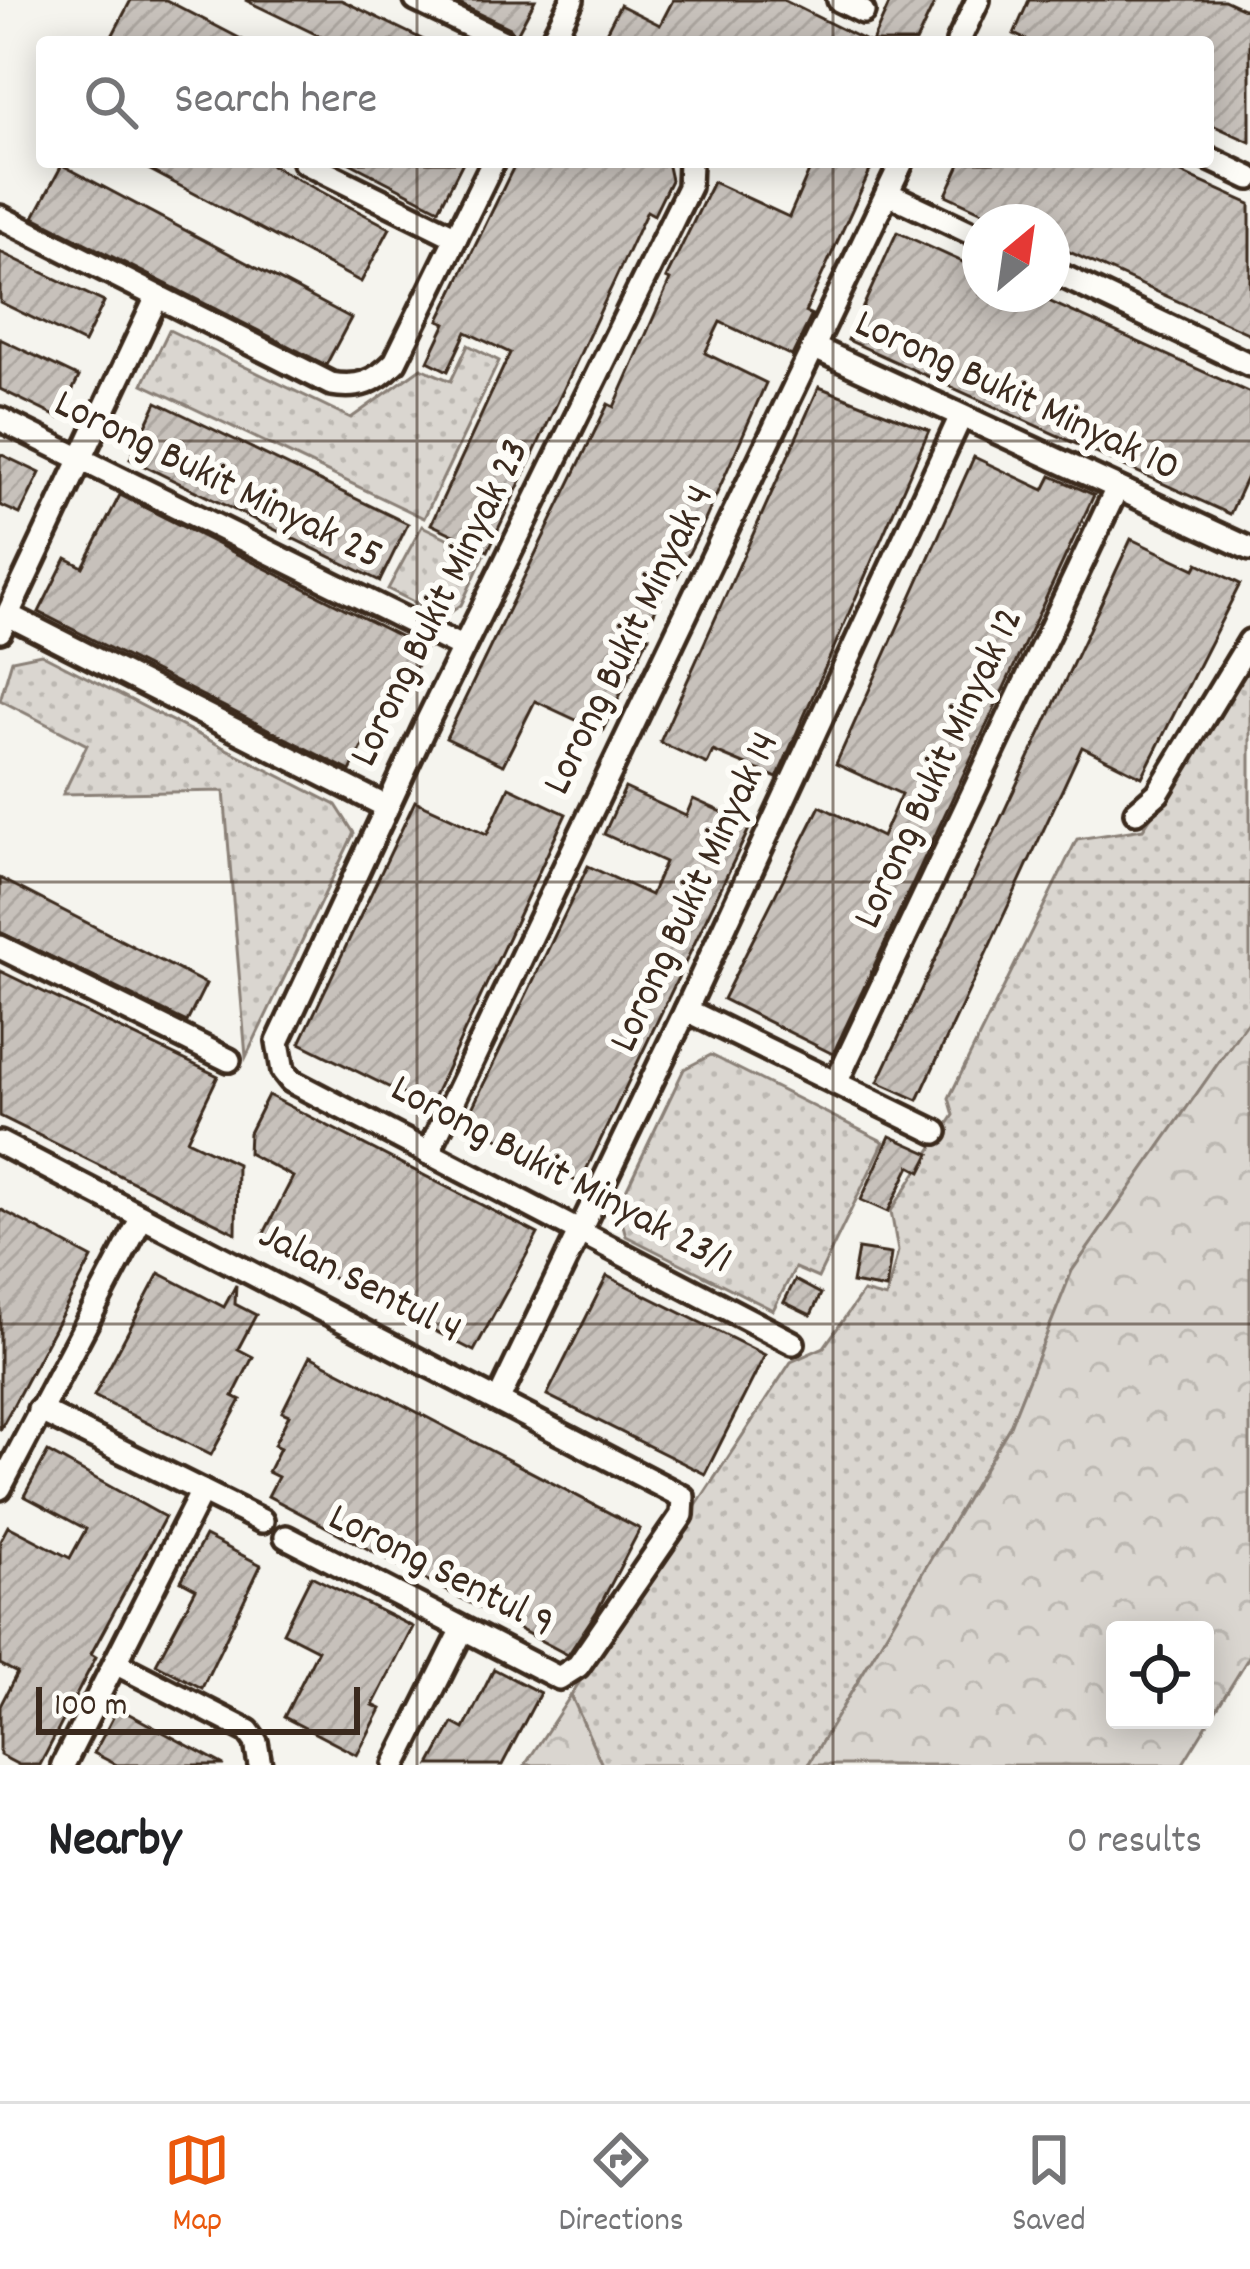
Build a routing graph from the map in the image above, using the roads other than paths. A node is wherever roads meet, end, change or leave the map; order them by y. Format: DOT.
graph roads {
  1 [pos="416,0"];
  2 [pos="572,0"];
  3 [pos="839,0"];
  4 [pos="978,0"];
  5 [pos="863,12"];
  6 [pos="491,36"];
  7 [pos="554,36"];
  8 [pos="961,36"];
  9 [pos="1214,161"];
  10 [pos="316,168"];
  11 [pos="490,168"];
  12 [pos="689,168"];
  13 [pos="899,168"];
  14 [pos="1250,178"];
  15 [pos="887,193"];
  16 [pos="0,217"];
  17 [pos="962,228"];
  18 [pos="456,238"];
  19 [pos="1070,279"];
  20 [pos="158,296"];
  21 [pos="814,348"];
  22 [pos="1250,364"];
  23 [pos="961,416"];
  24 [pos="0,419"];
  25 [pos="81,459"];
  26 [pos="1117,488"];
  27 [pos="1250,549"];
  28 [pos="4,623"];
  29 [pos="1250,641"];
  30 [pos="463,647"];
  31 [pos="387,807"];
  32 [pos="1136,812"];
  33 [pos="0,947"];
  34 [pos="686,1010"];
  35 [pos="229,1060"];
  36 [pos="291,1081"];
  37 [pos="836,1083"];
  38 [pos="936,1132"];
  39 [pos="0,1143"];
  40 [pos="428,1153"];
  41 [pos="142,1217"];
  42 [pos="580,1232"];
  43 [pos="793,1343"];
  44 [pos="498,1401"];
  45 [pos="39,1410"];
  46 [pos="0,1488"];
  47 [pos="202,1491"];
  48 [pos="262,1521"];
  49 [pos="286,1537"];
  50 [pos="463,1629"];
  51 [pos="115,1663"];
  52 [pos="559,1678"];
  53 [pos="63,1765"];
  54 [pos="260,1765"];
  55 [pos="395,1765"];
  1 -- 6 [label="street"];
  2 -- 7 [label="street"];
  3 -- 5 [label="street"];
  4 -- 8 [label="street"];
  9 -- 14 [label="street"];
  10 -- 18 [label="street"];
  11 -- 18 [label="street"];
  12 -- 30 [label="street, Lorong Bukit Minyak 23"];
  13 -- 15 [label="street, Lorong Bukit Minyak 4"];
  15 -- 17 [label="street"];
  15 -- 21 [label="street, Lorong Bukit Minyak 4"];
  16 -- 20 [label="street"];
  18 -- 20 [label="street"];
  19 -- 22 [label="street"];
  20 -- 25 [label="street"];
  21 -- 23 [label="street, Lorong Bukit Minyak 10"];
  21 -- 40 [label="street, Lorong Bukit Minyak 4"];
  23 -- 26 [label="street, Lorong Bukit Minyak 10"];
  23 -- 34 [label="street, Lorong Bukit Minyak 14"];
  24 -- 25 [label="street, Lorong Bukit Minyak 25"];
  25 -- 28 [label="street"];
  25 -- 30 [label="street, Lorong Bukit Minyak 25"];
  26 -- 27 [label="street, Lorong Bukit Minyak 10"];
  26 -- 37 [label="street, Lorong Bukit Minyak 12"];
  28 -- 31 [label="street"];
  29 -- 32 [label="street"];
  30 -- 31 [label="street, Lorong Bukit Minyak 23"];
  31 -- 36 [label="street, Lorong Bukit Minyak 23"];
  33 -- 35 [label="street"];
  34 -- 37 [label="street"];
  34 -- 42 [label="street, Lorong Bukit Minyak 14"];
  36 -- 40 [label="street, Lorong Bukit Minyak 23/1"];
  37 -- 38 [label="street"];
  39 -- 41 [label="street, Jalan Sentul 4"];
  40 -- 42 [label="street, Lorong Bukit Minyak 23/1"];
  41 -- 44 [label="street, Jalan Sentul 4"];
  41 -- 45 [label="street"];
  42 -- 43 [label="street, Lorong Bukit Minyak 23/1"];
  42 -- 44 [label="street, Lorong Bukit Minyak 14"];
  44 -- 52 [label="street, Jalan Sentul 4"];
  45 -- 46 [label="street"];
  45 -- 47 [label="street, Lorong Sentul 9"];
  47 -- 48 [label="street, Lorong Sentul 9"];
  47 -- 51 [label="street"];
  49 -- 50 [label="street, Lorong Sentul 9"];
  50 -- 52 [label="street, Lorong Sentul 9"];
  50 -- 55 [label="street"];
  51 -- 53 [label="street"];
  51 -- 54 [label="street"];
}
